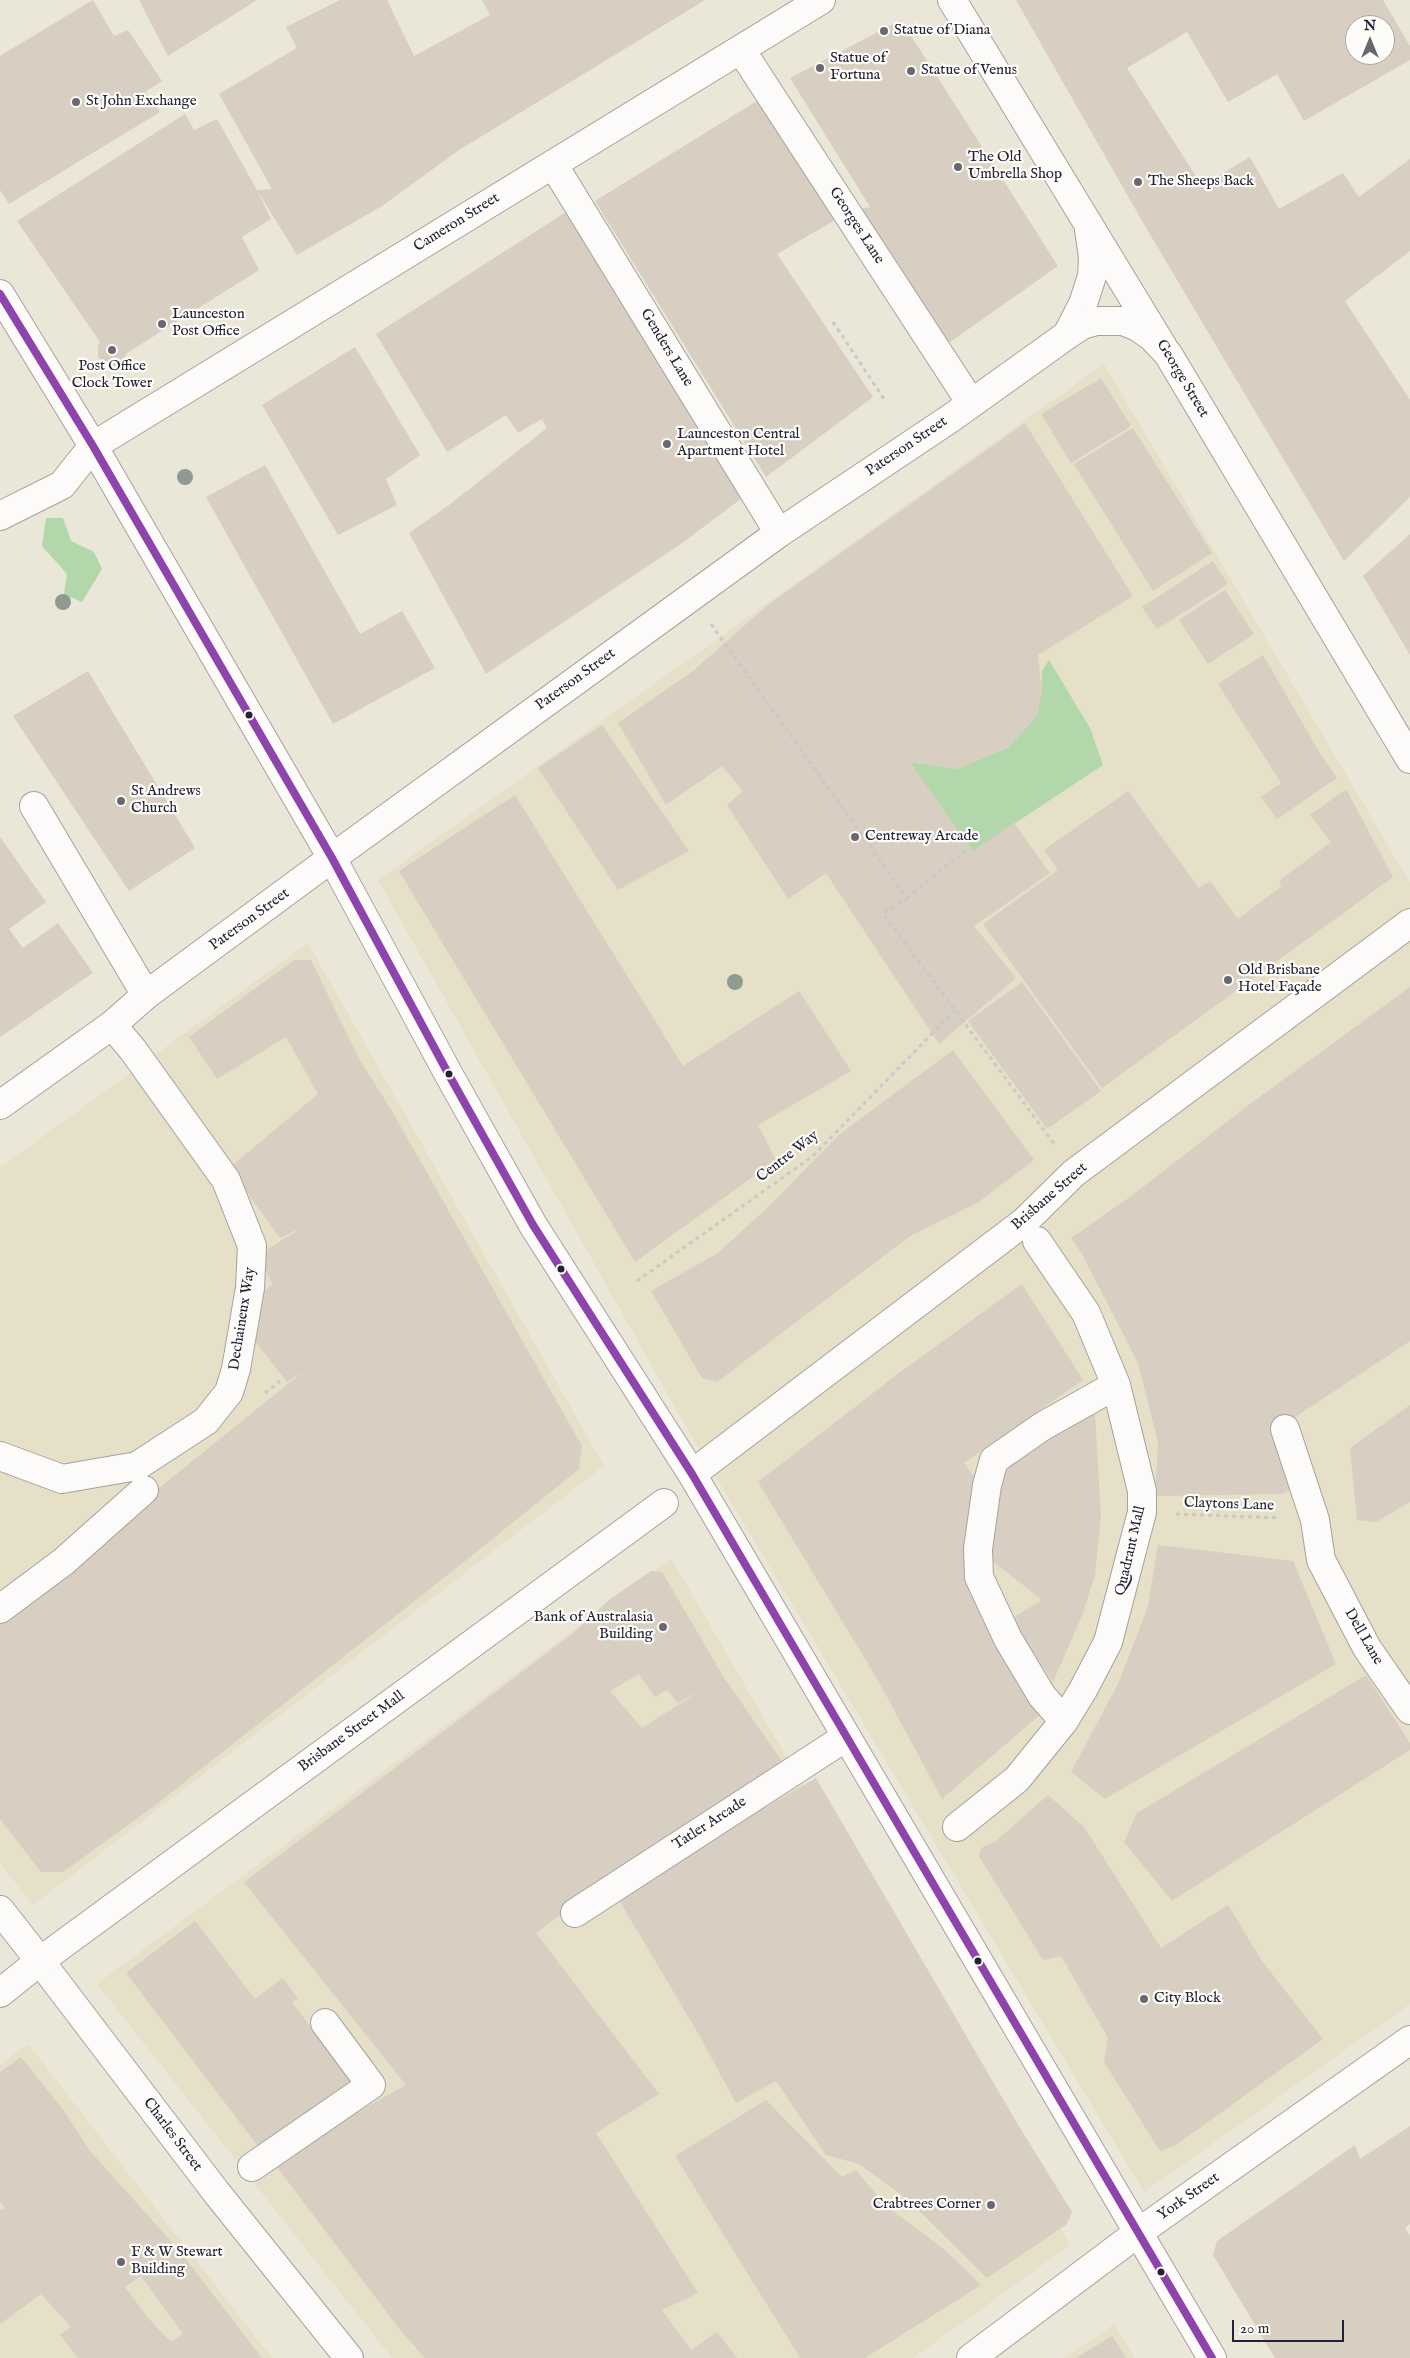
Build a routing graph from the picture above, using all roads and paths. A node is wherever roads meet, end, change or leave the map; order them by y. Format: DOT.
graph roads {
  1 [pos="821,0"];
  2 [pos="952,0"];
  3 [pos="741,50"];
  4 [pos="553,164"];
  5 [pos="1085,217"];
  6 [pos="0,294"];
  7 [pos="833,322"];
  8 [pos="1067,335"];
  9 [pos="1168,354"];
  10 [pos="884,399"];
  11 [pos="971,403"];
  12 [pos="94,446"];
  13 [pos="0,516"];
  14 [pos="779,533"];
  15 [pos="691,597"];
  16 [pos="1410,759"];
  17 [pos="34,806"];
  18 [pos="969,848"];
  19 [pos="332,858"];
  20 [pos="907,898"];
  21 [pos="1410,923"];
  22 [pos="146,996"];
  23 [pos="956,1009"];
  24 [pos="112,1025"];
  25 [pos="0,1105"];
  26 [pos="1059,1152"];
  27 [pos="1037,1241"];
  28 [pos="637,1281"];
  29 [pos="1116,1385"];
  30 [pos="1285,1429"];
  31 [pos="0,1456"];
  32 [pos="692,1474"];
  33 [pos="144,1490"];
  34 [pos="664,1503"];
  35 [pos="1142,1512"];
  36 [pos="1315,1520"];
  37 [pos="0,1608"];
  38 [pos="1410,1710"];
  39 [pos="1064,1721"];
  40 [pos="846,1736"];
  41 [pos="957,1827"];
  42 [pos="0,1910"];
  43 [pos="575,1913"];
  44 [pos="40,1961"];
  45 [pos="0,1993"];
  46 [pos="325,2023"];
  47 [pos="1410,2040"];
  48 [pos="252,2167"];
  49 [pos="1139,2232"];
  50 [pos="349,2358"];
  51 [pos="971,2358"];
  52 [pos="1212,2358"];
  1 -- 3 [label="main road, Cameron Street"];
  2 -- 5 [label="main road, George Street"];
  3 -- 4 [label="main road, Cameron Street"];
  3 -- 11 [label="main road, Georges Lane"];
  4 -- 12 [label="main road, Cameron Street"];
  4 -- 14 [label="main road, Genders Lane"];
  5 -- 8 [label="main road"];
  5 -- 9 [label="main road, George Street"];
  6 -- 12 [label="main road"];
  7 -- 10 [label="path"];
  8 -- 9 [label="main road, Paterson Street"];
  8 -- 11 [label="main road, Paterson Street"];
  9 -- 16 [label="main road, George Street"];
  11 -- 14 [label="main road, Paterson Street"];
  12 -- 13 [label="main road, Cameron Street"];
  12 -- 19 [label="main road"];
  14 -- 15 [label="main road, Paterson Street"];
  15 -- 19 [label="main road, Paterson Street"];
  15 -- 20 [label="path"];
  17 -- 22 [label="main road"];
  18 -- 20 [label="path"];
  19 -- 22 [label="main road, Paterson Street"];
  19 -- 32 [label="main road"];
  20 -- 23 [label="path"];
  21 -- 32 [label="main road, Brisbane Street"];
  22 -- 24 [label="main road, Paterson Street"];
  23 -- 26 [label="path"];
  23 -- 28 [label="path, Centre Way"];
  24 -- 25 [label="main road, Paterson Street"];
  24 -- 31 [label="main road, Dechaineux Way"];
  27 -- 29 [label="main road, Quadrant Mall"];
  29 -- 35 [label="main road, Quadrant Mall"];
  29 -- 39 [label="main road"];
  30 -- 36 [label="main road, Dell Lane"];
  32 -- 40 [label="main road"];
  33 -- 37 [label="main road"];
  34 -- 44 [label="main road, Brisbane Street Mall"];
  35 -- 36 [label="path, Claytons Lane"];
  35 -- 39 [label="main road, Quadrant Mall"];
  36 -- 38 [label="main road, Dell Lane"];
  39 -- 41 [label="main road, Quadrant Mall"];
  40 -- 43 [label="main road, Tatler Arcade"];
  40 -- 49 [label="main road"];
  42 -- 44 [label="main road, Charles Street"];
  44 -- 45 [label="main road"];
  44 -- 50 [label="main road, Charles Street"];
  46 -- 48 [label="main road"];
  47 -- 49 [label="main road, York Street"];
  49 -- 51 [label="main road, York Street"];
  49 -- 52 [label="main road"];
}
